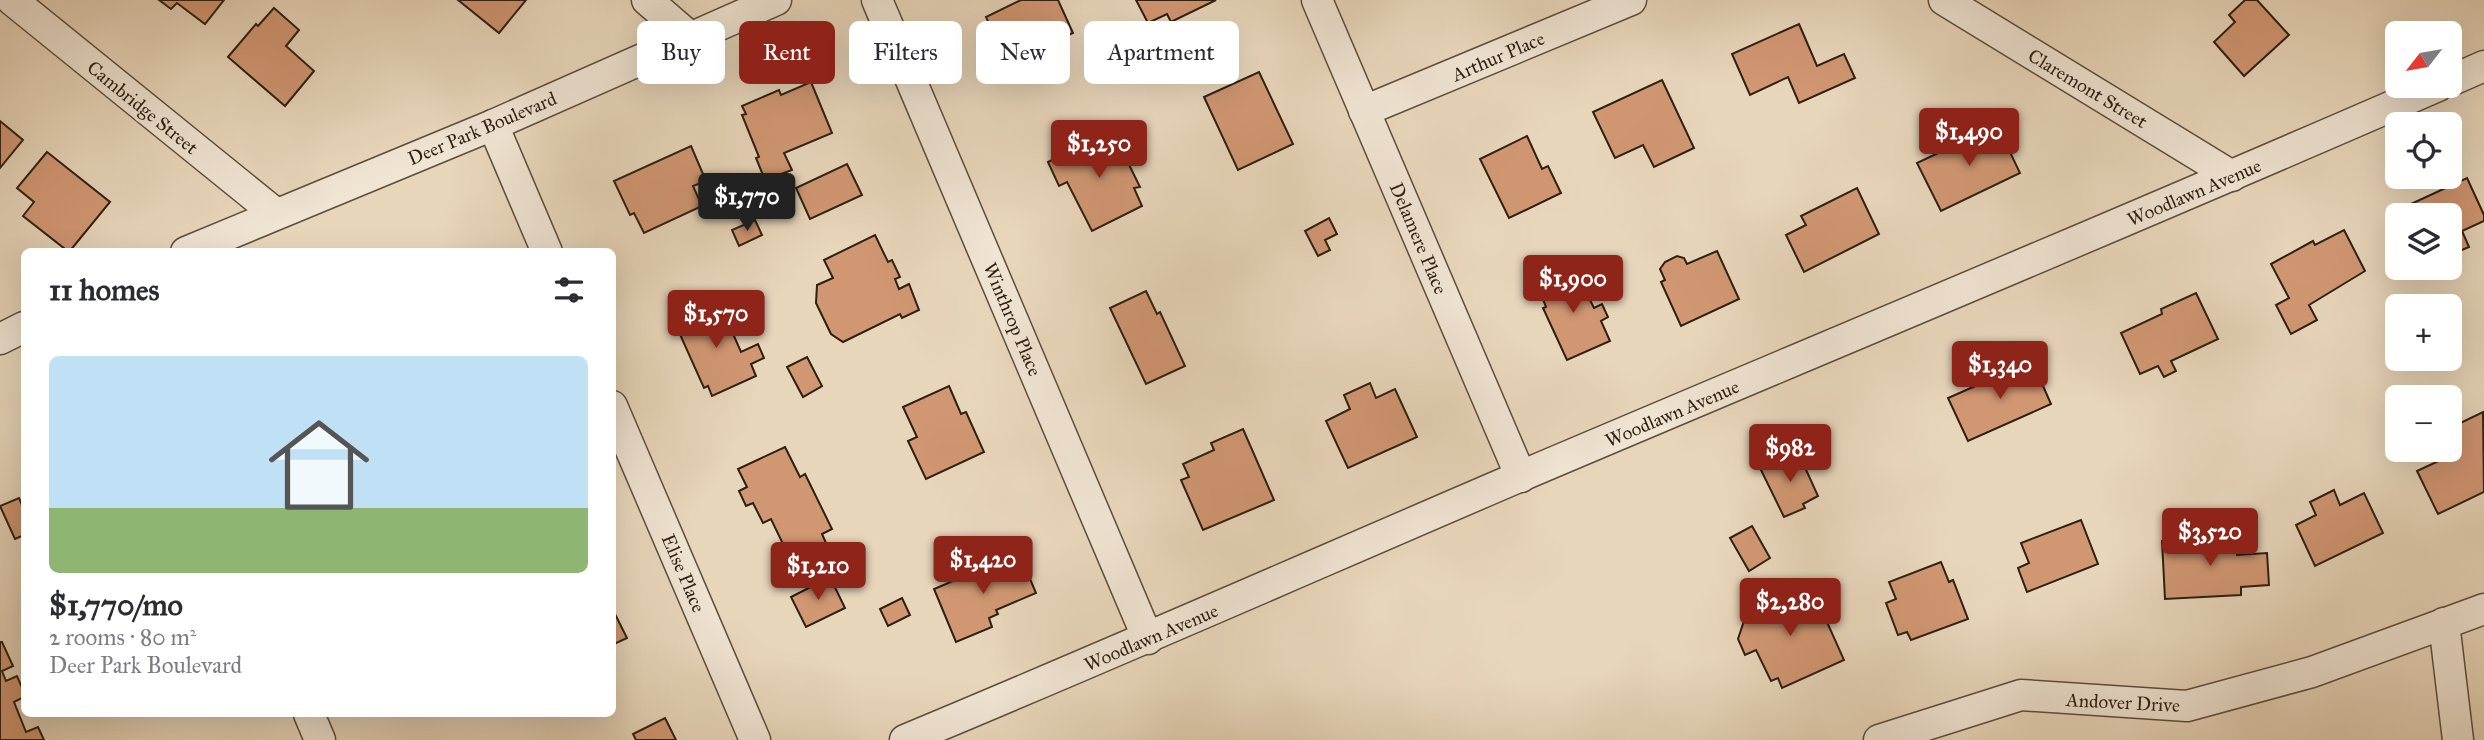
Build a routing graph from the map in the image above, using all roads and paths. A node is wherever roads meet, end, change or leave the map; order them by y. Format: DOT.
graph roads {
  1 [pos="12,0"];
  2 [pos="647,0"];
  3 [pos="776,0"];
  4 [pos="877,0"];
  5 [pos="1317,0"];
  6 [pos="1631,0"];
  7 [pos="1944,0"];
  8 [pos="671,21"];
  9 [pos="725,23"];
  10 [pos="637,62"];
  11 [pos="2484,66"];
  12 [pos="2462,75"];
  13 [pos="2411,98"];
  14 [pos="1364,111"];
  15 [pos="493,125"];
  16 [pos="2232,176"];
  17 [pos="275,213"];
  18 [pos="195,248"];
  19 [pos="545,248"];
  20 [pos="21,328"];
  21 [pos="0,339"];
  22 [pos="616,415"];
  23 [pos="1521,477"];
  24 [pos="2484,608"];
  25 [pos="2444,623"];
  26 [pos="1147,639"];
  27 [pos="310,717"];
  28 [pos="320,740"];
  29 [pos="755,740"];
  30 [pos="905,740"];
  31 [pos="1879,740"];
  32 [pos="2458,740"];
  1 -- 17 [label="street, Cambridge Street"];
  2 -- 8 [label="street"];
  3 -- 9 [label="street, Deer Park Boulevard"];
  4 -- 26 [label="street, Winthrop Place"];
  5 -- 14 [label="street, Delamere Place"];
  6 -- 14 [label="street, Arthur Place"];
  7 -- 16 [label="street, Claremont Street"];
  10 -- 15 [label="street, Deer Park Boulevard"];
  11 -- 12 [label="street"];
  13 -- 16 [label="street, Woodlawn Avenue"];
  14 -- 23 [label="street, Delamere Place"];
  15 -- 17 [label="street, Deer Park Boulevard"];
  15 -- 19 [label="street"];
  16 -- 23 [label="street, Woodlawn Avenue"];
  17 -- 18 [label="street, Deer Park Boulevard"];
  20 -- 21 [label="street"];
  22 -- 29 [label="street, Elise Place"];
  23 -- 26 [label="street, Woodlawn Avenue"];
  24 -- 25 [label="street, Andover Drive"];
  25 -- 31 [label="street, Andover Drive"];
  25 -- 32 [label="street"];
  26 -- 30 [label="street, Woodlawn Avenue"];
  27 -- 28 [label="street"];
}
